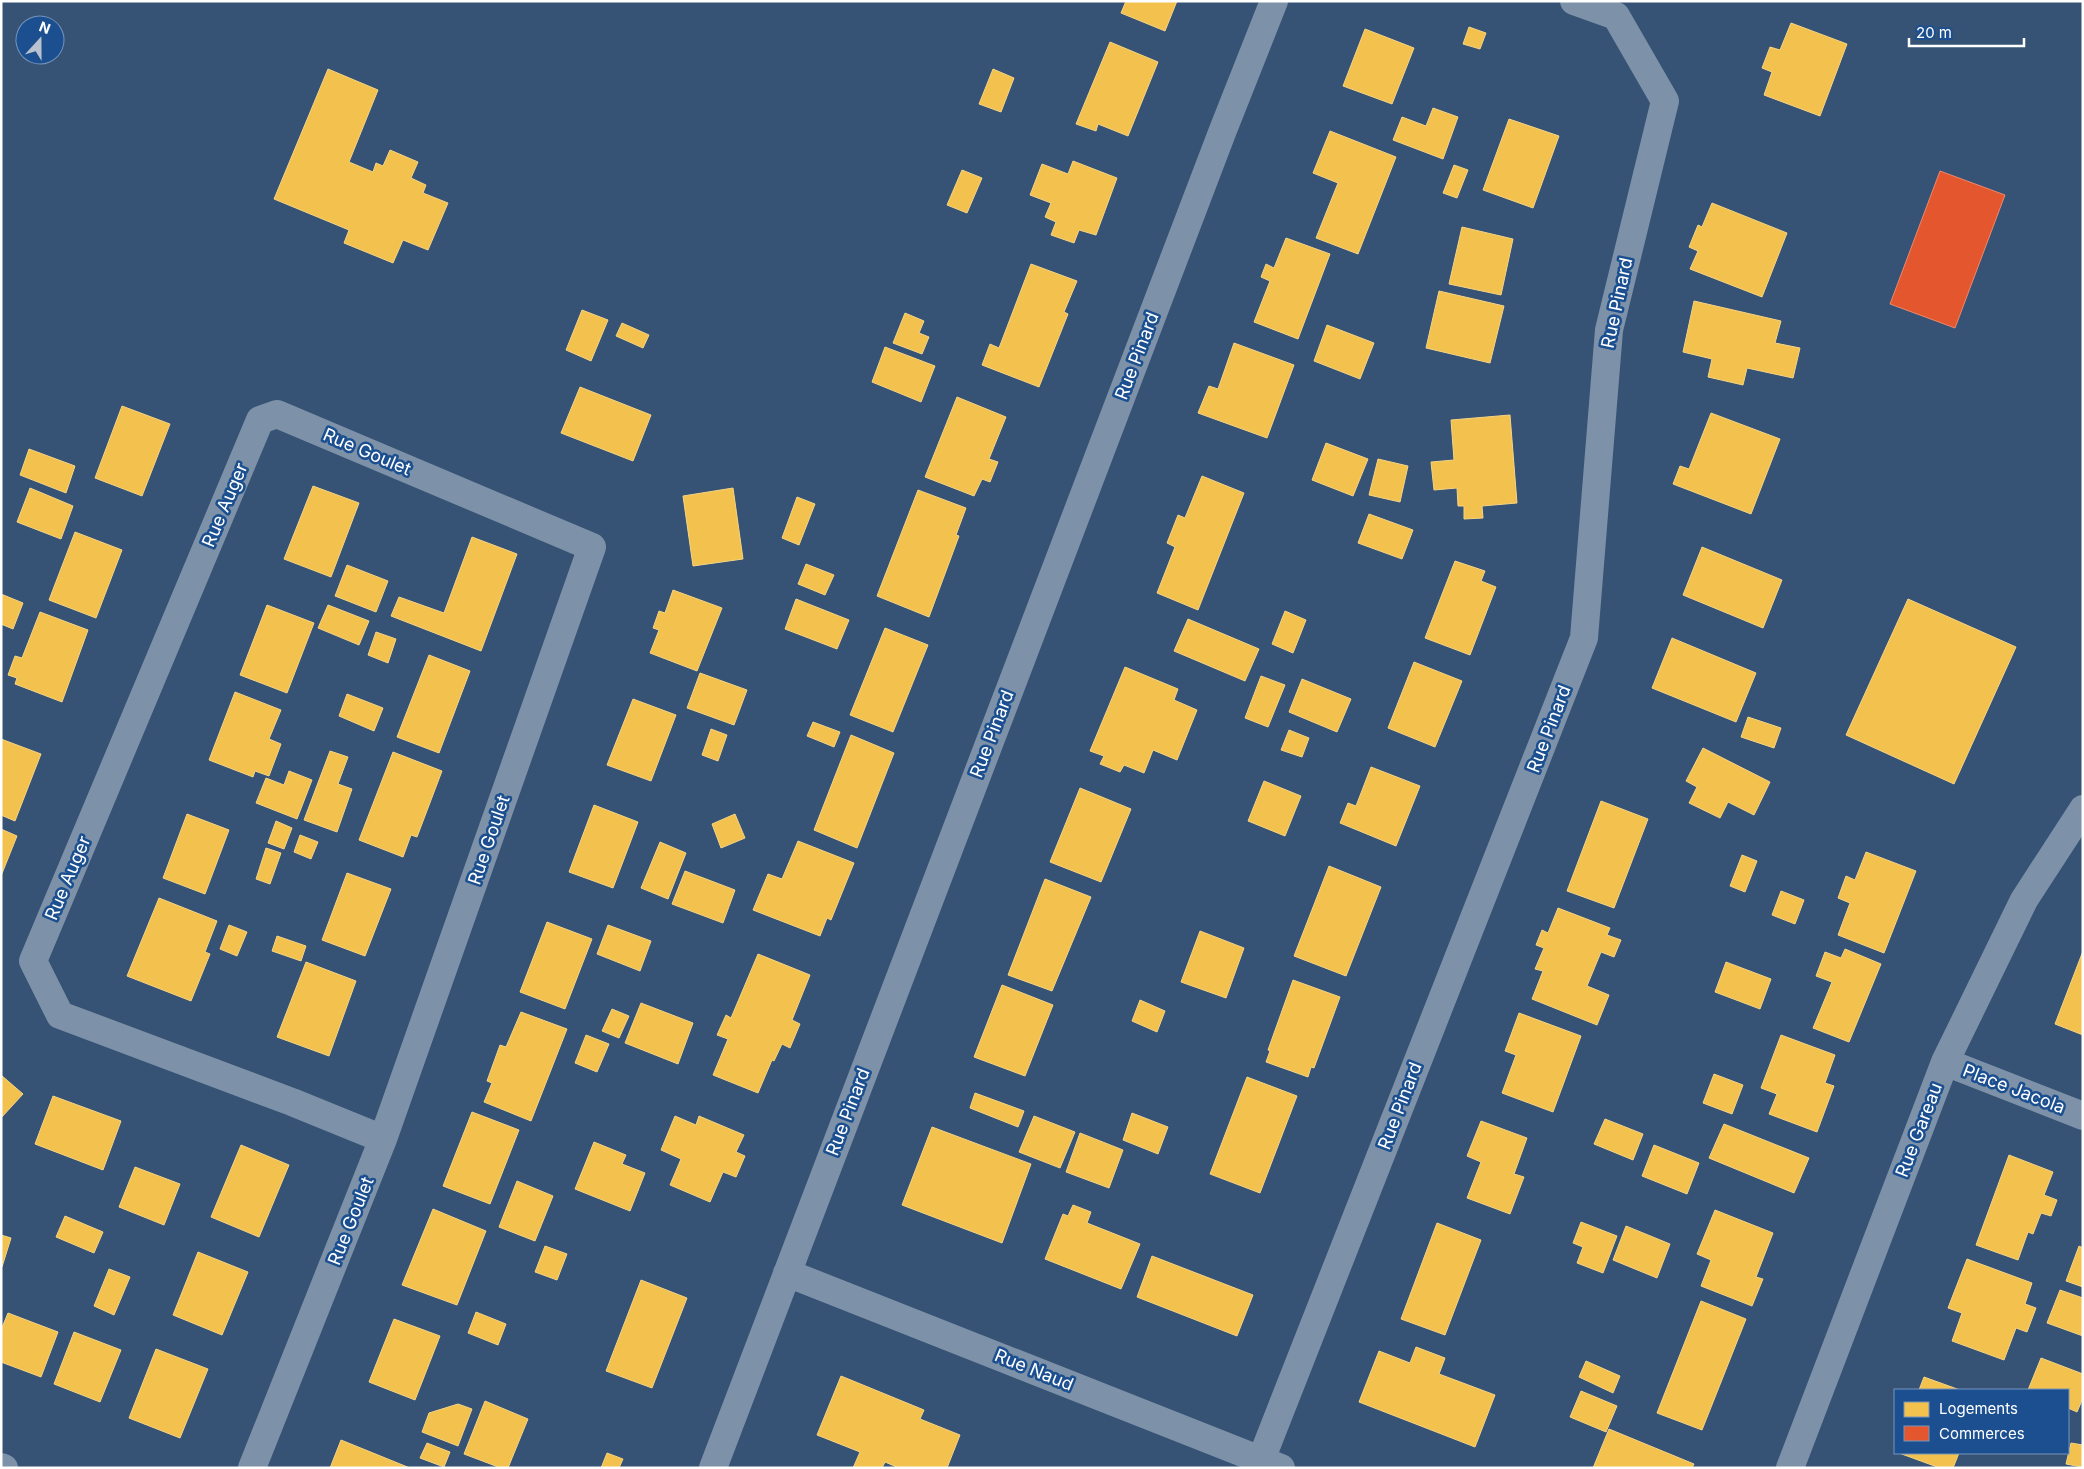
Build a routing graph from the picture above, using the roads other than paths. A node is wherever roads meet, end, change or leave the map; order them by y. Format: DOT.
graph roads {
  1 [pos="1274,1"];
  2 [pos="1574,1"];
  3 [pos="260,420"];
  4 [pos="2083,809"];
  5 [pos="1945,1062"];
  6 [pos="2083,1116"];
  7 [pos="383,1139"];
  8 [pos="787,1272"];
  9 [pos="1271,1464"];
  10 [pos="252,1468"];
  11 [pos="713,1468"];
  12 [pos="1790,1468"];
  1 -- 8 [label="street, Rue Pinard"];
  2 -- 9 [label="street, Rue Pinard"];
  3 -- 7 [label="street, Rue Goulet"];
  3 -- 7 [label="street, Rue Auger"];
  4 -- 5 [label="street, Rue Gareau"];
  5 -- 6 [label="street, Place Jacola"];
  5 -- 12 [label="street, Rue Gareau"];
  7 -- 10 [label="street, Rue Goulet"];
  8 -- 9 [label="street, Rue Naud"];
  8 -- 11 [label="street, Rue Pinard"];
}
